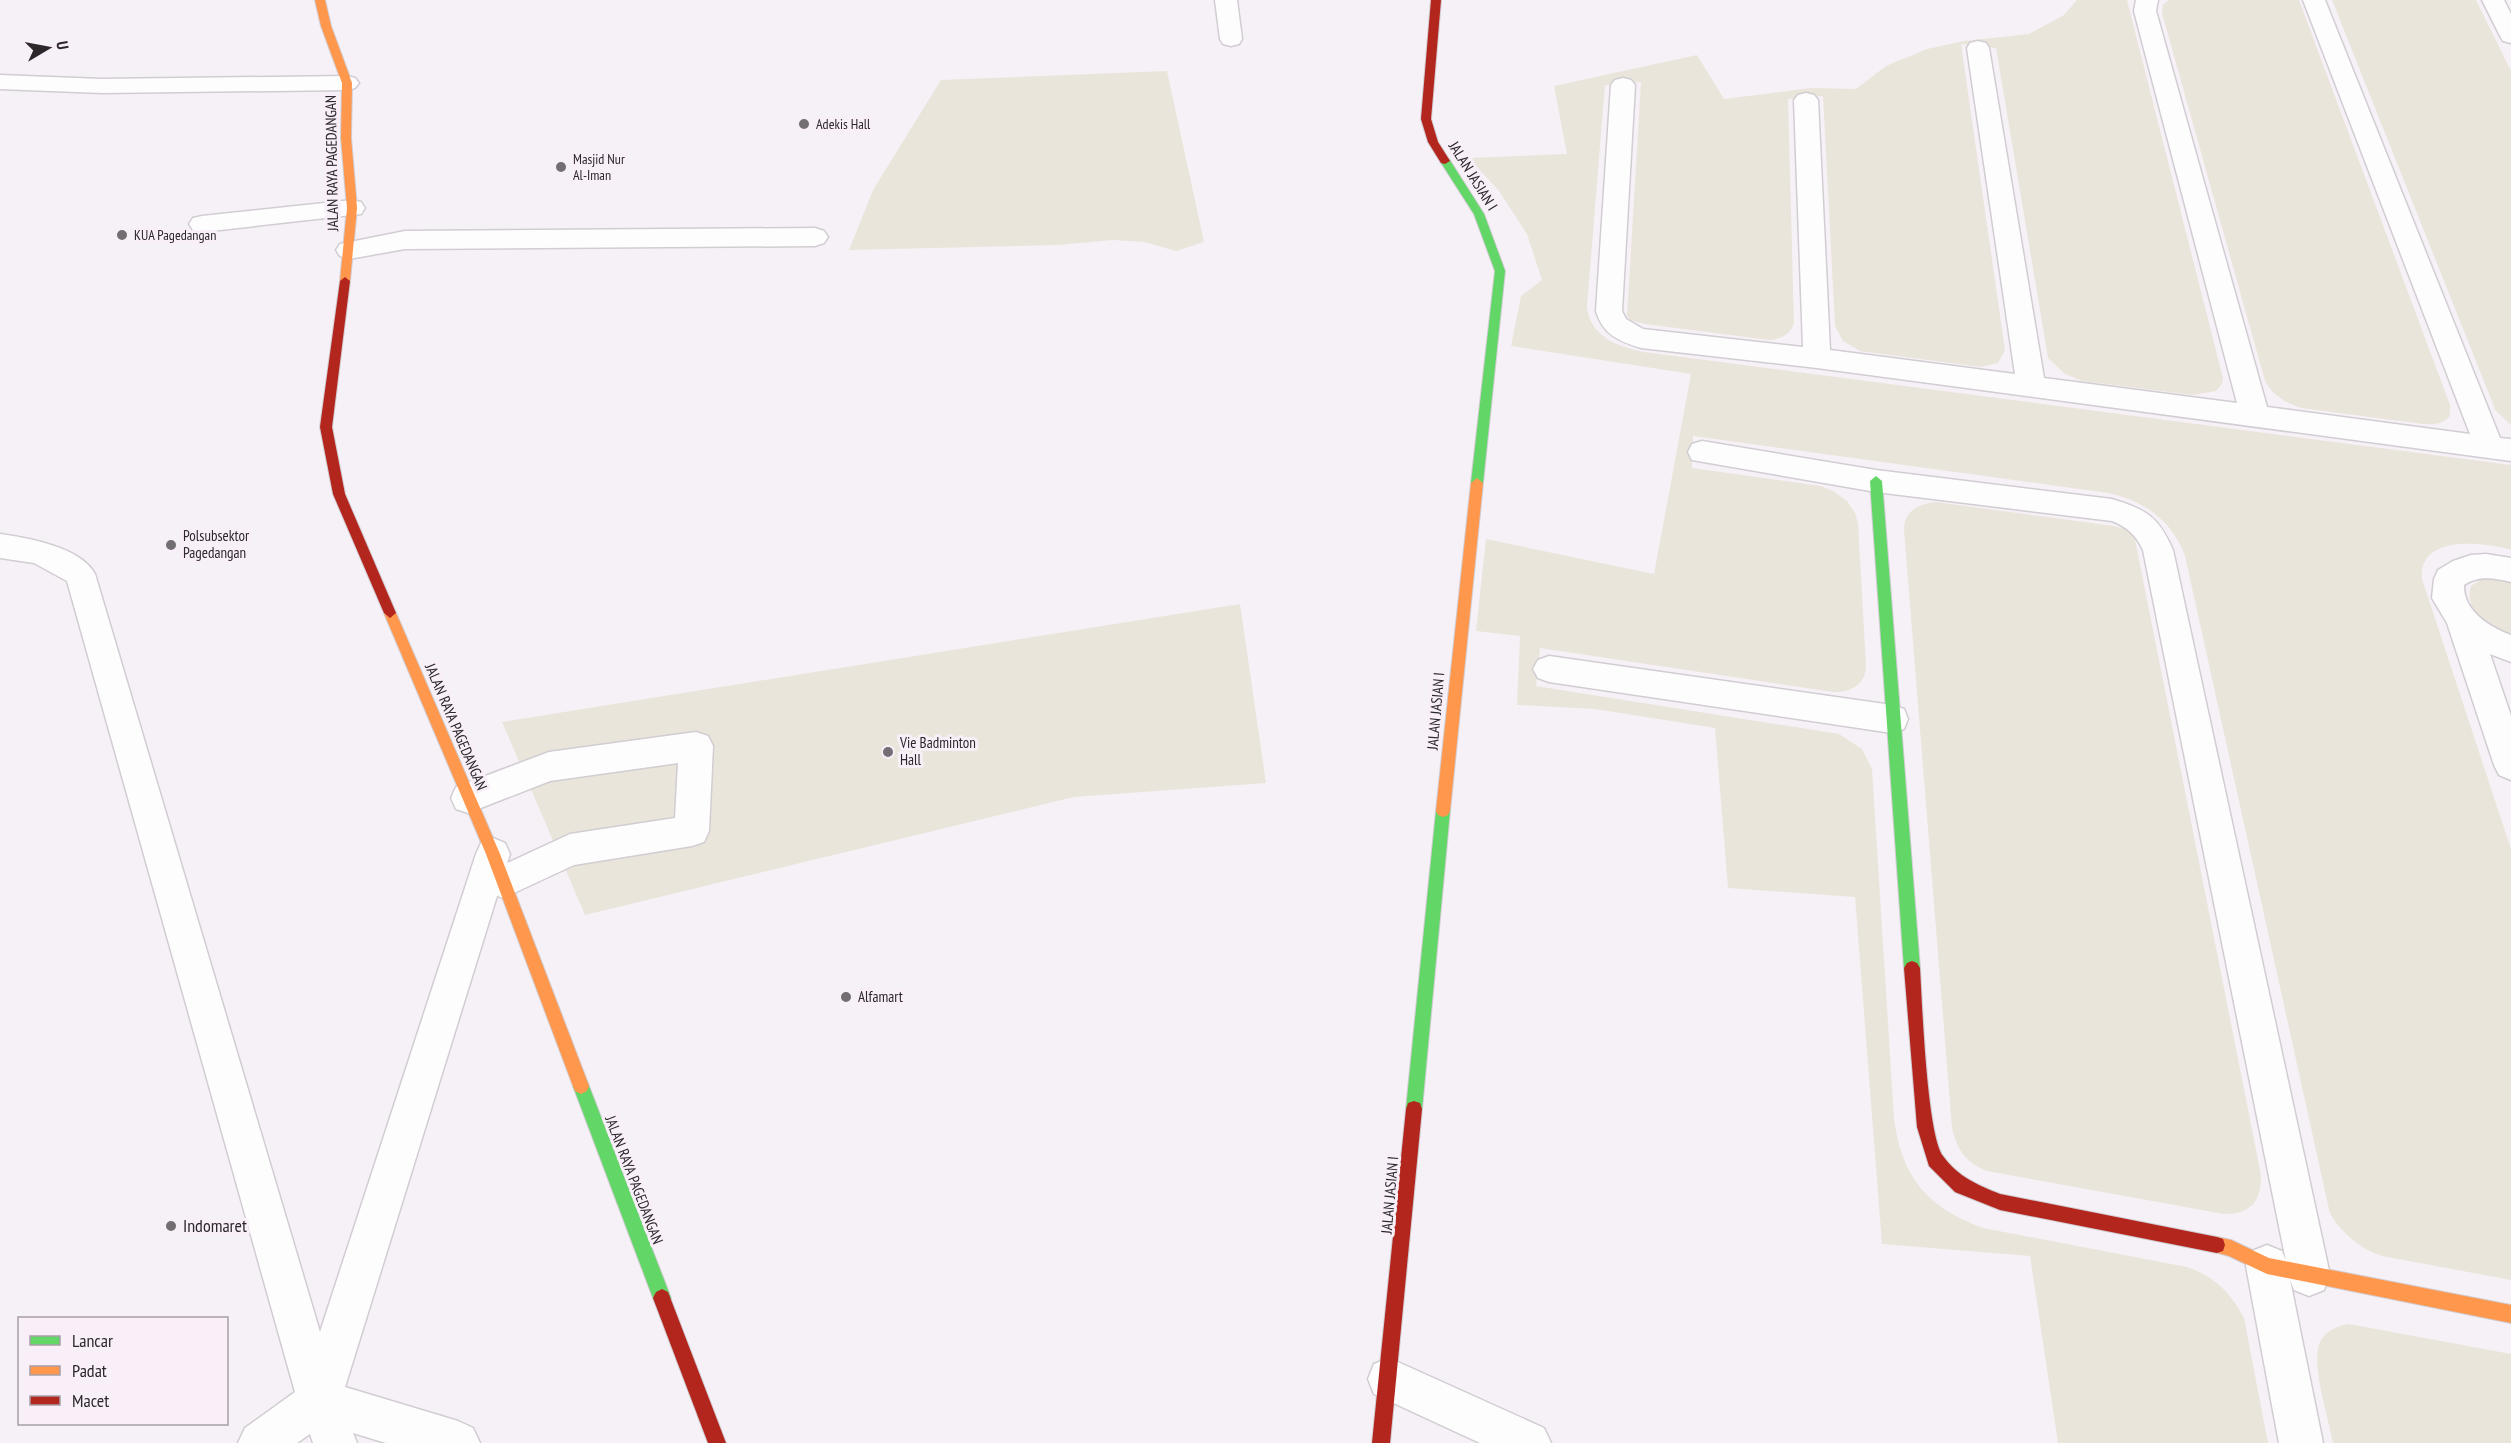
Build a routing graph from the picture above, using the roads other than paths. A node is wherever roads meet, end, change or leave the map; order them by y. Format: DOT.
graph roads {
  1 [pos="320,0"];
  2 [pos="1226,0"];
  3 [pos="1436,0"];
  4 [pos="2147,0"];
  5 [pos="2314,0"];
  6 [pos="2493,0"];
  7 [pos="2511,36"];
  8 [pos="1231,39"];
  9 [pos="1978,48"];
  10 [pos="0,82"];
  11 [pos="347,83"];
  12 [pos="1623,85"];
  13 [pos="1806,100"];
  14 [pos="352,208"];
  15 [pos="202,224"];
  16 [pos="815,237"];
  17 [pos="349,250"];
  18 [pos="1816,358"];
  19 [pos="2031,386"];
  20 [pos="2255,416"];
  21 [pos="2500,449"];
  22 [pos="1702,452"];
  23 [pos="1876,480"];
  24 [pos="0,546"];
  25 [pos="2511,570"];
  26 [pos="2462,620"];
  27 [pos="2511,649"];
  28 [pos="1549,669"];
  29 [pos="1892,719"];
  30 [pos="2511,765"];
  31 [pos="468,798"];
  32 [pos="498,868"];
  33 [pos="2267,1266"];
  34 [pos="2309,1275"];
  35 [pos="2511,1314"];
  36 [pos="1389,1379"];
  37 [pos="319,1401"];
  38 [pos="260,1443"];
  39 [pos="335,1443"];
  40 [pos="458,1443"];
  41 [pos="717,1443"];
  42 [pos="1381,1443"];
  43 [pos="1529,1443"];
  44 [pos="2301,1443"];
  1 -- 11 [label="street, JALAN RAYA PAGEDANGAN"];
  2 -- 8 [label="street"];
  3 -- 36 [label="street, JALAN JASIAN I"];
  4 -- 20 [label="street"];
  5 -- 21 [label="street"];
  6 -- 7 [label="street"];
  9 -- 19 [label="street"];
  10 -- 11 [label="street"];
  11 -- 14 [label="street, JALAN RAYA PAGEDANGAN"];
  12 -- 18 [label="street"];
  13 -- 18 [label="street"];
  14 -- 15 [label="street"];
  14 -- 17 [label="street, JALAN RAYA PAGEDANGAN"];
  16 -- 17 [label="street"];
  17 -- 31 [label="street, JALAN RAYA PAGEDANGAN"];
  18 -- 19 [label="street"];
  19 -- 20 [label="street"];
  20 -- 21 [label="street"];
  22 -- 23 [label="street"];
  23 -- 29 [label="street"];
  23 -- 34 [label="street"];
  24 -- 37 [label="street"];
  25 -- 26 [label="street"];
  26 -- 27 [label="street"];
  26 -- 30 [label="street"];
  28 -- 29 [label="street"];
  29 -- 33 [label="street"];
  31 -- 32 [label="street, JALAN RAYA PAGEDANGAN"];
  31 -- 32 [label="street"];
  32 -- 37 [label="street"];
  32 -- 41 [label="street, JALAN RAYA PAGEDANGAN"];
  33 -- 34 [label="street"];
  33 -- 44 [label="street"];
  34 -- 35 [label="street"];
  36 -- 42 [label="street, JALAN JASIAN I"];
  36 -- 43 [label="street"];
  37 -- 38 [label="street"];
  37 -- 39 [label="street"];
  37 -- 40 [label="street"];
}
